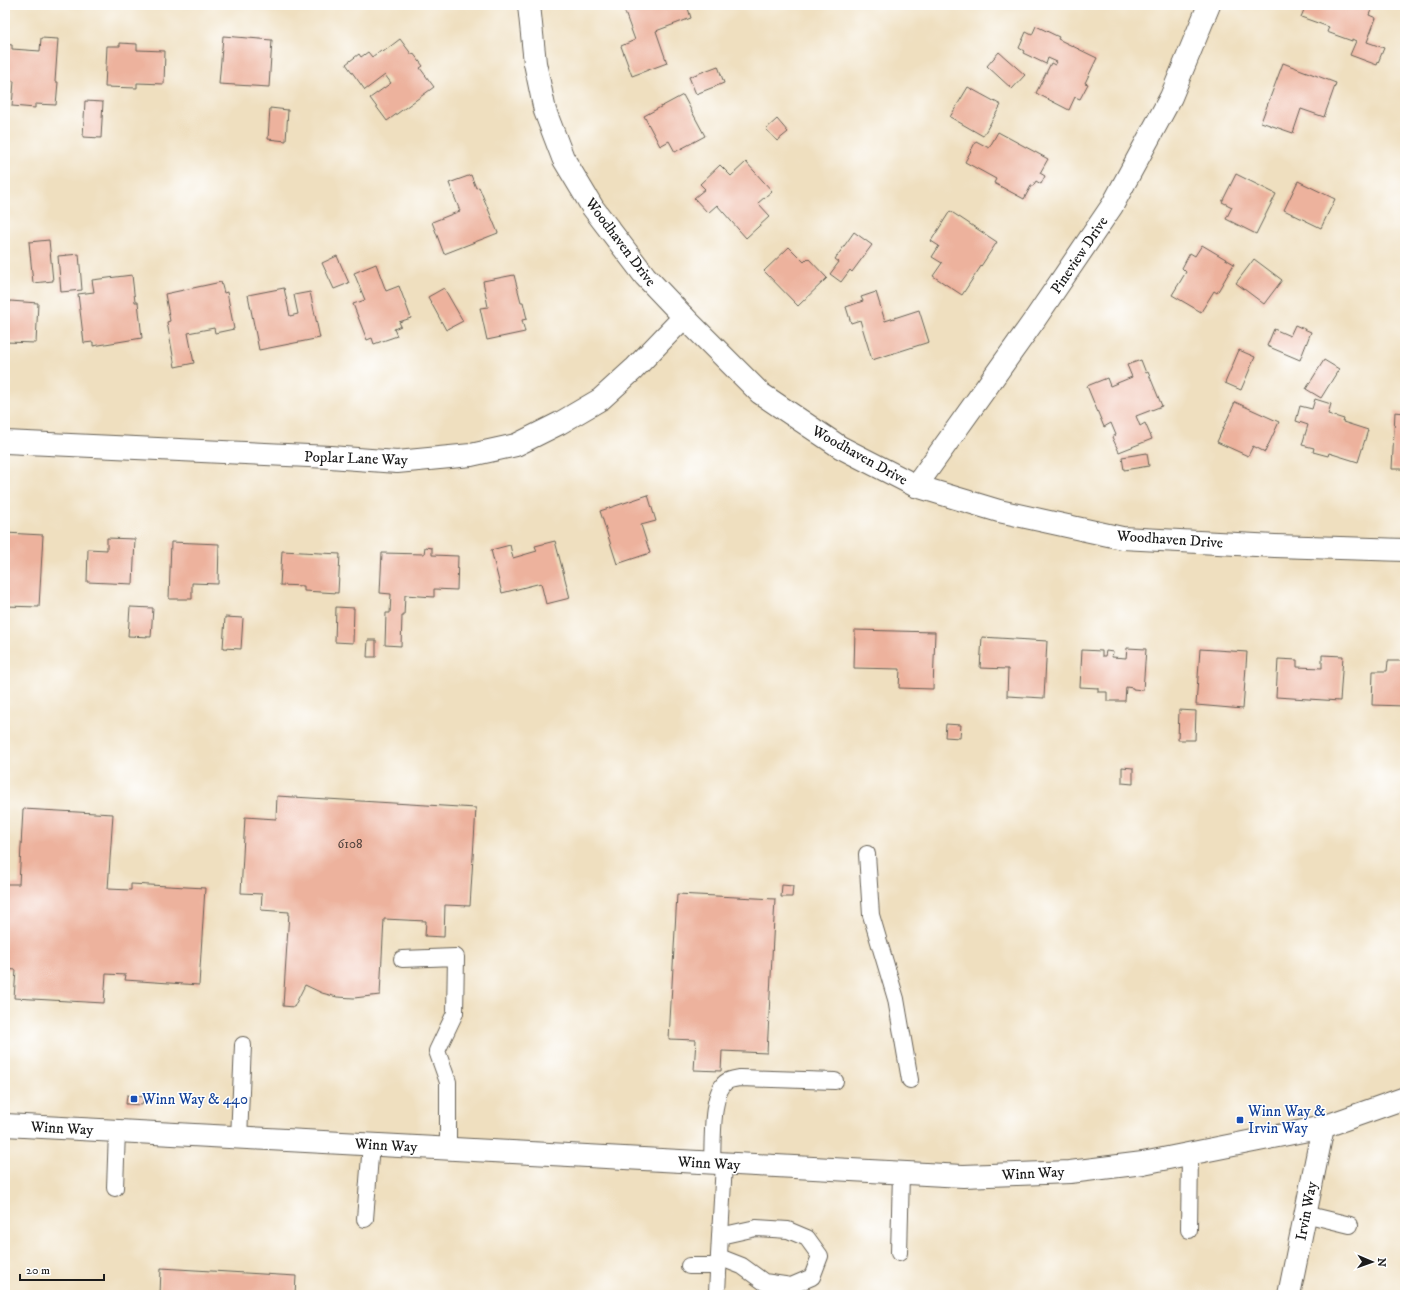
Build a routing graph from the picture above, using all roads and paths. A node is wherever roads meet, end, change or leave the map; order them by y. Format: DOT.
graph roads {
  1 [pos="529,5"];
  2 [pos="1209,5"];
  3 [pos="684,317"];
  4 [pos="5,442"];
  5 [pos="916,486"];
  6 [pos="1405,550"];
  7 [pos="867,854"];
  8 [pos="402,958"];
  9 [pos="243,1045"];
  10 [pos="910,1080"];
  11 [pos="835,1081"];
  12 [pos="1405,1098"];
  13 [pos="5,1125"];
  14 [pos="1323,1128"];
  15 [pos="117,1131"];
  16 [pos="239,1138"];
  17 [pos="371,1144"];
  18 [pos="448,1149"];
  19 [pos="1190,1153"];
  20 [pos="718,1163"];
  21 [pos="901,1173"];
  22 [pos="115,1188"];
  23 [pos="1305,1214"];
  24 [pos="365,1219"];
  25 [pos="1350,1225"];
  26 [pos="1189,1230"];
  27 [pos="720,1236"];
  28 [pos="899,1253"];
  29 [pos="718,1262"];
  30 [pos="689,1266"];
  31 [pos="717,1292"];
  32 [pos="1289,1295"];
  1 -- 3 [label="street, Woodhaven Drive"];
  2 -- 5 [label="street, Pineview Drive"];
  3 -- 4 [label="street, Poplar Lane Way"];
  3 -- 5 [label="street, Woodhaven Drive"];
  5 -- 6 [label="street, Woodhaven Drive"];
  7 -- 10 [label="lane"];
  8 -- 18 [label="lane"];
  9 -- 16 [label="lane"];
  11 -- 20 [label="lane"];
  12 -- 14 [label="street, Winn Way"];
  13 -- 15 [label="street, Winn Way"];
  14 -- 19 [label="street, Winn Way"];
  14 -- 23 [label="street, Irvin Way"];
  15 -- 16 [label="street, Winn Way"];
  15 -- 22 [label="lane"];
  16 -- 17 [label="street, Winn Way"];
  17 -- 18 [label="street, Winn Way"];
  17 -- 24 [label="lane"];
  18 -- 20 [label="street, Winn Way"];
  19 -- 21 [label="street, Winn Way"];
  19 -- 26 [label="lane"];
  20 -- 21 [label="street, Winn Way"];
  20 -- 27 [label="lane"];
  21 -- 28 [label="lane"];
  23 -- 25 [label="lane"];
  23 -- 32 [label="street, Irvin Way"];
  27 -- 29 [label="lane"];
  27 -- 29 [label="lane"];
  29 -- 30 [label="lane"];
  29 -- 31 [label="lane"];
}
